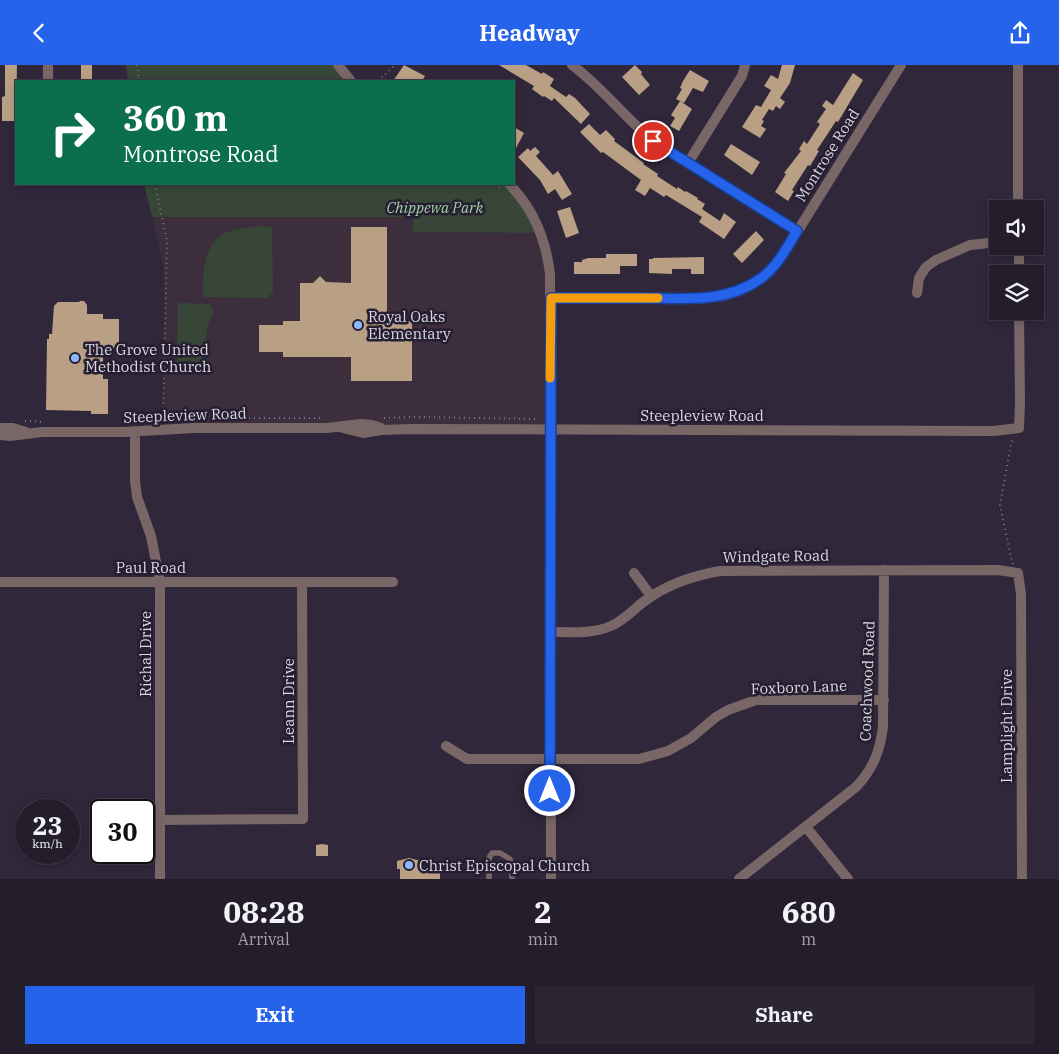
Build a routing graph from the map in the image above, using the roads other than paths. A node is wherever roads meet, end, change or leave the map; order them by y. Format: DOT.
graph roads {
  1 [pos="48,65"];
  2 [pos="338,65"];
  3 [pos="572,65"];
  4 [pos="745,65"];
  5 [pos="901,65"];
  6 [pos="1018,65"];
  7 [pos="48,80"];
  8 [pos="350,80"];
  9 [pos="688,163"];
  10 [pos="507,189"];
  11 [pos="1018,200"];
  12 [pos="797,231"];
  13 [pos="989,243"];
  14 [pos="917,293"];
  15 [pos="551,298"];
  16 [pos="1019,320"];
  17 [pos="0,428"];
  18 [pos="550,429"];
  19 [pos="135,432"];
  20 [pos="32,433"];
  21 [pos="0,435"];
  22 [pos="884,570"];
  23 [pos="634,573"];
  24 [pos="1018,573"];
  25 [pos="0,582"];
  26 [pos="160,582"];
  27 [pos="302,582"];
  28 [pos="393,582"];
  29 [pos="651,596"];
  30 [pos="551,632"];
  31 [pos="884,700"];
  32 [pos="446,747"];
  33 [pos="550,759"];
  34 [pos="160,820"];
  35 [pos="806,827"];
  36 [pos="160,879"];
  37 [pos="489,879"];
  38 [pos="512,879"];
  39 [pos="551,879"];
  40 [pos="739,879"];
  41 [pos="848,879"];
  42 [pos="1022,879"];
  1 -- 7 [label="street"];
  2 -- 8 [label="street"];
  3 -- 9 [label="street"];
  4 -- 9 [label="street"];
  5 -- 12 [label="street, Montrose Road"];
  6 -- 11 [label="street"];
  9 -- 12 [label="street"];
  10 -- 15 [label="street"];
  12 -- 15 [label="street, Montrose Road"];
  13 -- 14 [label="street"];
  15 -- 18 [label="street"];
  16 -- 18 [label="street, Steepleview Road"];
  17 -- 20 [label="street, Steepleview Road"];
  18 -- 19 [label="street, Steepleview Road"];
  18 -- 30 [label="street"];
  19 -- 20 [label="street, Steepleview Road"];
  19 -- 26 [label="street, Richal Drive"];
  20 -- 21 [label="street, Steepleview Road"];
  22 -- 24 [label="street, Windgate Road"];
  22 -- 29 [label="street, Windgate Road"];
  22 -- 31 [label="street, Coachwood Road"];
  23 -- 29 [label="street"];
  24 -- 42 [label="street, Lamplight Drive"];
  25 -- 26 [label="street, Paul Road"];
  26 -- 27 [label="street, Paul Road"];
  26 -- 34 [label="street, Richal Drive"];
  27 -- 28 [label="street, Paul Road"];
  27 -- 34 [label="street, Leann Drive"];
  29 -- 30 [label="street, Windgate Road"];
  30 -- 33 [label="street"];
  31 -- 33 [label="street, Foxboro Lane"];
  31 -- 35 [label="street, Coachwood Road"];
  32 -- 33 [label="street, Foxboro Lane"];
  33 -- 39 [label="street"];
  34 -- 36 [label="street, Richal Drive"];
  35 -- 40 [label="street, Coachwood Road"];
  35 -- 41 [label="street"];
  37 -- 38 [label="lane"];
}
